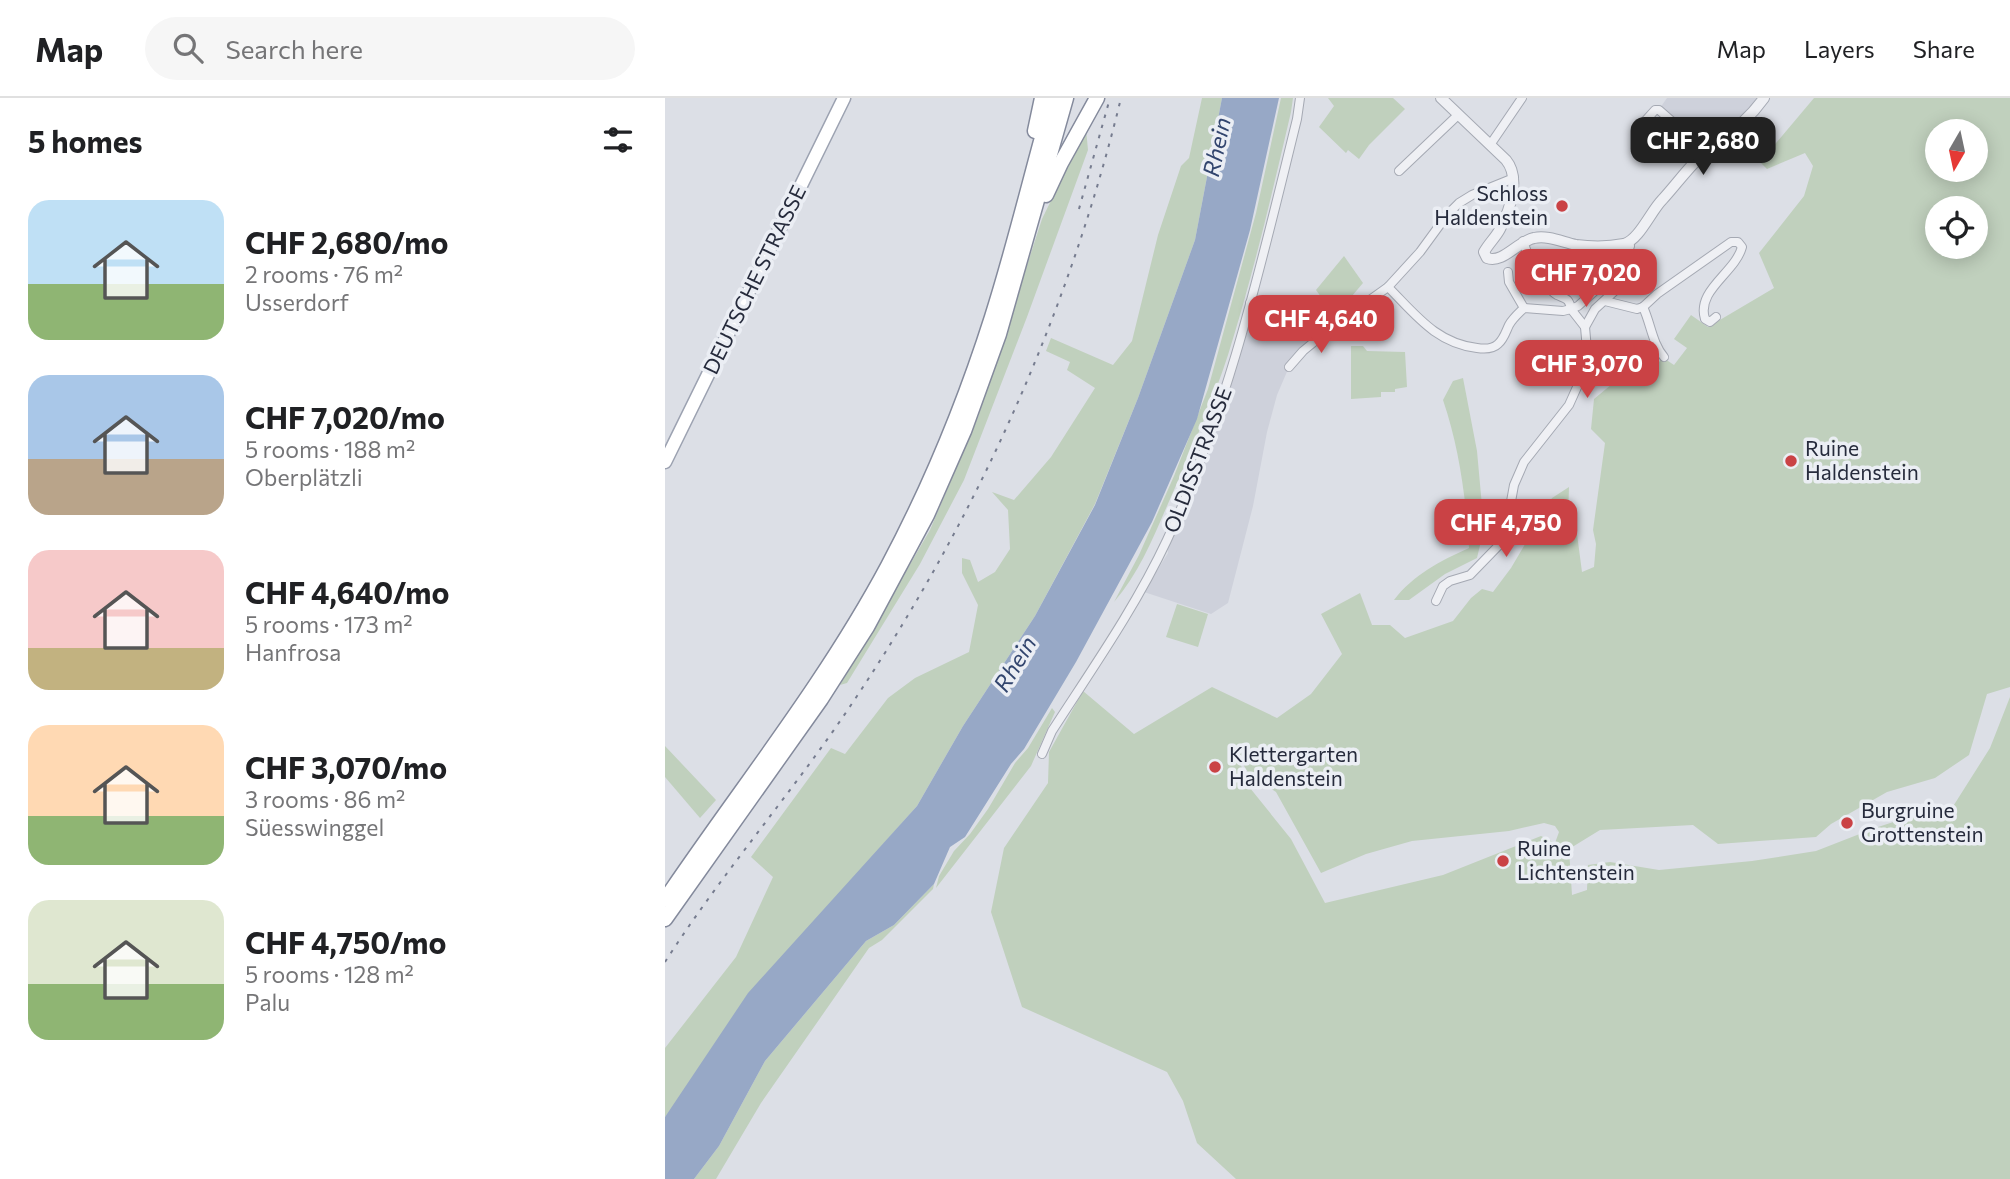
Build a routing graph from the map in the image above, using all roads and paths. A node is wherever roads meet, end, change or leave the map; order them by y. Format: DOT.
graph roads {
  1 [pos="844,98"];
  2 [pos="1042,98"];
  3 [pos="1053,98"];
  4 [pos="1066,98"];
  5 [pos="1097,98"];
  6 [pos="1300,98"];
  7 [pos="1441,98"];
  8 [pos="1522,98"];
  9 [pos="1764,98"];
  10 [pos="1458,115"];
  11 [pos="1646,120"];
  12 [pos="1490,145"];
  13 [pos="1707,152"];
  14 [pos="1399,171"];
  15 [pos="1514,178"];
  16 [pos="1523,241"];
  17 [pos="1629,242"];
  18 [pos="1508,272"];
  19 [pos="1017,275"];
  20 [pos="1388,288"];
  21 [pos="1597,289"];
  22 [pos="1000,291"];
  23 [pos="1605,301"];
  24 [pos="1251,303"];
  25 [pos="1643,307"];
  26 [pos="1524,308"];
  27 [pos="1567,310"];
  28 [pos="1716,317"];
  29 [pos="1336,324"];
  30 [pos="1585,327"];
  31 [pos="1664,357"];
  32 [pos="1289,367"];
  33 [pos="665,462"];
  34 [pos="1436,600"];
  35 [pos="1042,754"];
  36 [pos="665,900"];
  37 [pos="665,919"];
  1 -- 33 [label="main road, DEUTSCHE STRASSE"];
  2 -- 22 [label="highway"];
  3 -- 22 [label="highway"];
  4 -- 19 [label="highway"];
  5 -- 19 [label="highway"];
  6 -- 24 [label="street, OLDISSTRASSE"];
  7 -- 10 [label="street"];
  8 -- 12 [label="street"];
  9 -- 13 [label="street"];
  10 -- 12 [label="street"];
  10 -- 14 [label="street"];
  11 -- 13 [label="street"];
  12 -- 15 [label="street"];
  13 -- 17 [label="street"];
  15 -- 16 [label="street"];
  15 -- 20 [label="street"];
  16 -- 17 [label="street"];
  16 -- 27 [label="street"];
  17 -- 23 [label="street"];
  18 -- 26 [label="street"];
  19 -- 37 [label="highway"];
  20 -- 26 [label="street"];
  20 -- 29 [label="street"];
  21 -- 27 [label="street"];
  22 -- 36 [label="highway"];
  23 -- 25 [label="street"];
  23 -- 30 [label="street"];
  24 -- 29 [label="street"];
  24 -- 35 [label="street, OLDISSTRASSE"];
  25 -- 28 [label="street"];
  25 -- 31 [label="street"];
  26 -- 27 [label="street"];
  27 -- 30 [label="street"];
  29 -- 32 [label="street"];
  30 -- 34 [label="street"];
}
